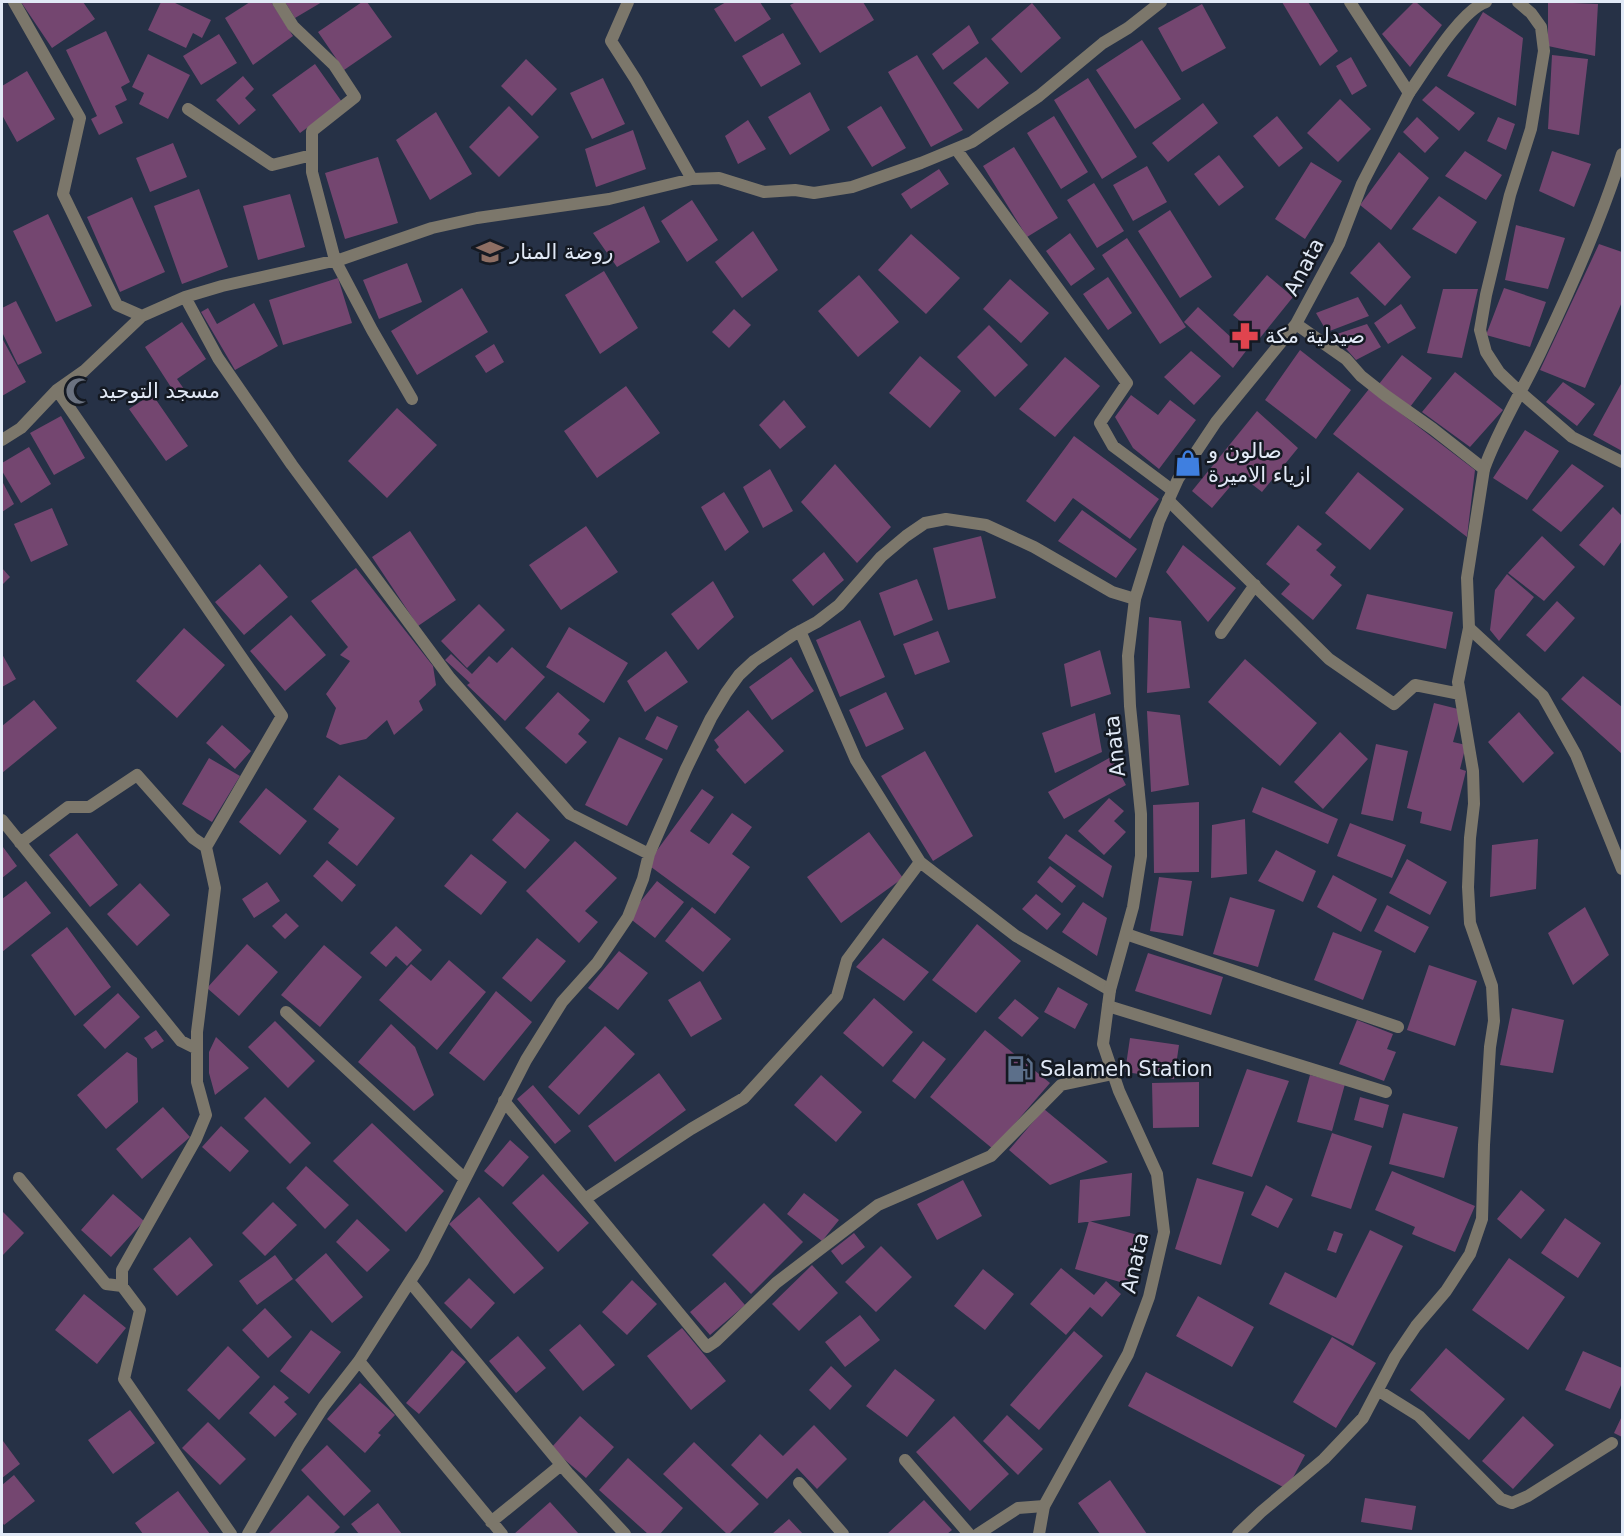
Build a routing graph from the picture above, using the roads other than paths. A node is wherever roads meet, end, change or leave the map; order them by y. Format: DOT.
graph roads {
  1 [pos="14,2"];
  2 [pos="278,2"];
  3 [pos="628,2"];
  4 [pos="1161,2"];
  5 [pos="1350,2"];
  6 [pos="1480,2"];
  7 [pos="1518,2"];
  8 [pos="1409,93"];
  9 [pos="188,110"];
  10 [pos="956,149"];
  11 [pos="1623,154"];
  12 [pos="312,155"];
  13 [pos="692,178"];
  14 [pos="335,260"];
  15 [pos="185,297"];
  16 [pos="142,316"];
  17 [pos="1296,324"];
  18 [pos="57,390"];
  19 [pos="1520,392"];
  20 [pos="412,399"];
  21 [pos="2,440"];
  22 [pos="1623,462"];
  23 [pos="1484,470"];
  24 [pos="1171,495"];
  25 [pos="1255,585"];
  26 [pos="1136,599"];
  27 [pos="1469,628"];
  28 [pos="800,631"];
  29 [pos="1221,633"];
  30 [pos="1460,694"];
  31 [pos="2,820"];
  32 [pos="20,843"];
  33 [pos="206,847"];
  34 [pos="649,854"];
  35 [pos="920,862"];
  36 [pos="1623,869"];
  37 [pos="1126,934"];
  38 [pos="1110,990"];
  39 [pos="1108,1006"];
  40 [pos="286,1012"];
  41 [pos="1398,1027"];
  42 [pos="197,1049"];
  43 [pos="1113,1074"];
  44 [pos="1386,1092"];
  45 [pos="504,1101"];
  46 [pos="19,1178"];
  47 [pos="465,1179"];
  48 [pos="585,1199"];
  49 [pos="410,1282"];
  50 [pos="122,1286"];
  51 [pos="359,1361"];
  52 [pos="1379,1391"];
  53 [pos="1612,1443"];
  54 [pos="905,1460"];
  55 [pos="561,1465"];
  56 [pos="799,1483"];
  57 [pos="1044,1506"];
  58 [pos="491,1522"];
  59 [pos="231,1534"];
  60 [pos="248,1534"];
  61 [pos="502,1534"];
  62 [pos="625,1534"];
  63 [pos="843,1534"];
  64 [pos="969,1534"];
  65 [pos="978,1534"];
  66 [pos="1039,1534"];
  67 [pos="1238,1534"];
  1 -- 16 [label="street"];
  2 -- 12 [label="street"];
  3 -- 13 [label="street"];
  4 -- 10 [label="street"];
  5 -- 8 [label="street"];
  6 -- 8 [label="street, Anata"];
  7 -- 19 [label="street"];
  8 -- 17 [label="street, Anata"];
  9 -- 12 [label="street"];
  10 -- 13 [label="street"];
  10 -- 24 [label="street"];
  11 -- 19 [label="street"];
  12 -- 14 [label="street"];
  13 -- 14 [label="street"];
  14 -- 15 [label="street"];
  14 -- 20 [label="street"];
  15 -- 16 [label="street"];
  15 -- 34 [label="street"];
  16 -- 18 [label="street"];
  17 -- 23 [label="street"];
  17 -- 24 [label="street, Anata"];
  18 -- 21 [label="street"];
  18 -- 33 [label="street"];
  19 -- 22 [label="street"];
  19 -- 23 [label="street"];
  23 -- 27 [label="street"];
  24 -- 25 [label="street"];
  24 -- 26 [label="street, Anata"];
  25 -- 29 [label="street"];
  25 -- 30 [label="street"];
  26 -- 28 [label="street"];
  26 -- 37 [label="street, Anata"];
  27 -- 30 [label="street"];
  27 -- 36 [label="street"];
  28 -- 34 [label="street"];
  28 -- 35 [label="street"];
  30 -- 52 [label="street"];
  31 -- 32 [label="street"];
  32 -- 33 [label="street"];
  32 -- 42 [label="street"];
  33 -- 42 [label="street"];
  34 -- 45 [label="street"];
  35 -- 38 [label="street"];
  35 -- 48 [label="street"];
  37 -- 38 [label="street, Anata"];
  37 -- 41 [label="street"];
  38 -- 39 [label="street, Anata"];
  39 -- 43 [label="street, Anata"];
  39 -- 44 [label="street"];
  40 -- 47 [label="street"];
  42 -- 50 [label="street"];
  43 -- 48 [label="street"];
  43 -- 57 [label="street, Anata"];
  45 -- 47 [label="street"];
  45 -- 48 [label="street"];
  46 -- 50 [label="street"];
  47 -- 49 [label="street"];
  49 -- 51 [label="street"];
  49 -- 55 [label="street"];
  50 -- 59 [label="street"];
  51 -- 58 [label="street"];
  51 -- 60 [label="street"];
  52 -- 53 [label="street"];
  52 -- 67 [label="street"];
  54 -- 64 [label="street"];
  55 -- 58 [label="street"];
  55 -- 62 [label="street"];
  56 -- 63 [label="street"];
  57 -- 65 [label="street"];
  57 -- 66 [label="street, Anata"];
  58 -- 61 [label="street"];
}
